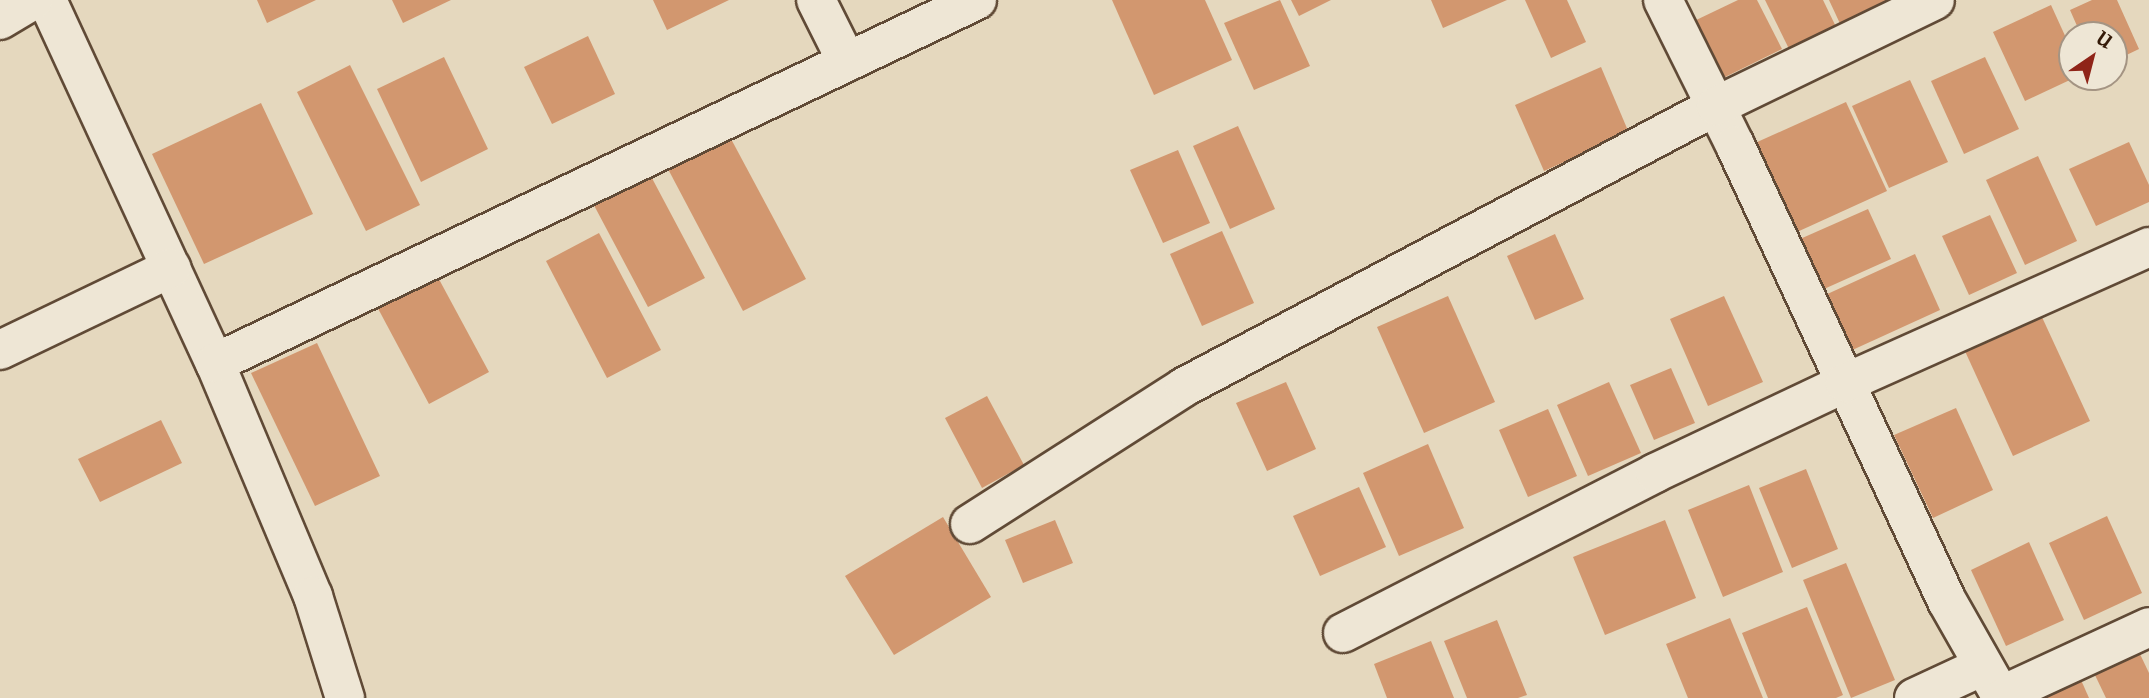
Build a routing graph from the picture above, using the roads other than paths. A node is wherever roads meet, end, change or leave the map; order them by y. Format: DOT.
graph roads {
  1 [pos="33,0"];
  2 [pos="47,0"];
  3 [pos="816,0"];
  4 [pos="977,0"];
  5 [pos="1663,0"];
  6 [pos="1935,0"];
  7 [pos="0,20"];
  8 [pos="847,62"];
  9 [pos="1716,106"];
  10 [pos="2149,247"];
  11 [pos="171,268"];
  12 [pos="0,350"];
  13 [pos="215,363"];
  14 [pos="1845,383"];
  15 [pos="970,524"];
  16 [pos="2149,627"];
  17 [pos="1343,633"];
  18 [pos="1995,687"];
  19 [pos="345,698"];
  20 [pos="1914,698"];
  1 -- 7 [label="street"];
  2 -- 11 [label="street"];
  3 -- 8 [label="street"];
  4 -- 8 [label="street"];
  5 -- 9 [label="street"];
  6 -- 9 [label="street"];
  8 -- 13 [label="street"];
  9 -- 14 [label="street"];
  9 -- 15 [label="street"];
  10 -- 14 [label="street"];
  11 -- 12 [label="street"];
  11 -- 13 [label="street"];
  13 -- 19 [label="street"];
  14 -- 17 [label="street"];
  14 -- 18 [label="street"];
  16 -- 18 [label="street"];
  18 -- 20 [label="street"];
}
